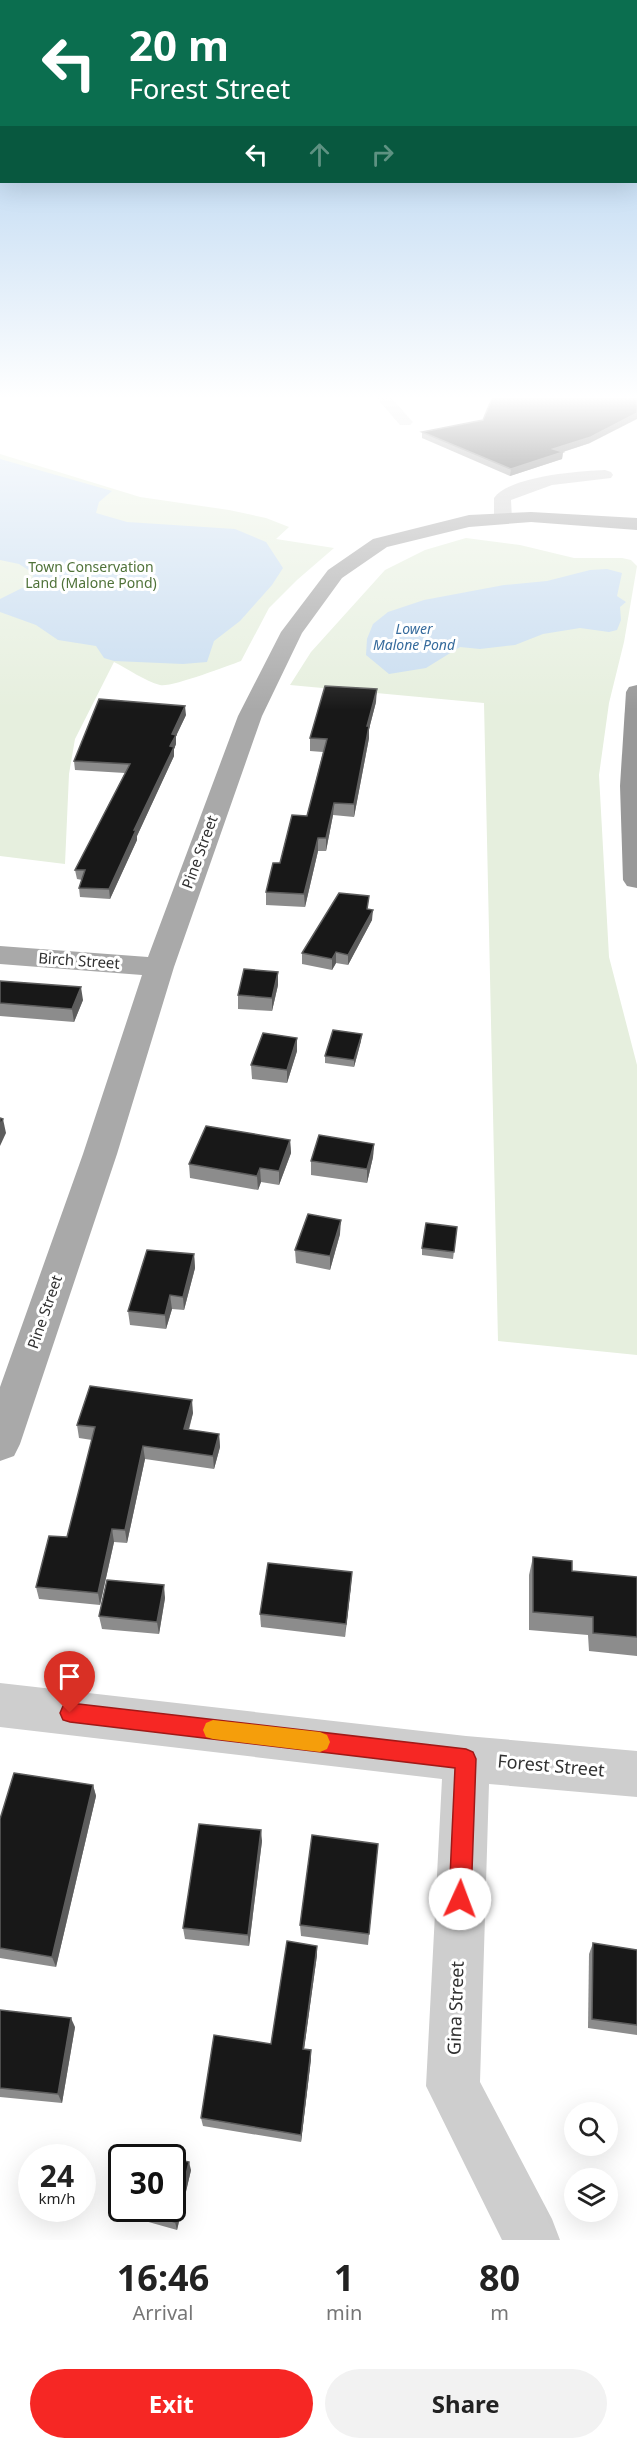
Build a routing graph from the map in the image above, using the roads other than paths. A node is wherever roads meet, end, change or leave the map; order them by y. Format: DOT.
graph roads {
  1 [pos="502,501"];
  2 [pos="503,519"];
  3 [pos="637,524"];
  4 [pos="637,692"];
  5 [pos="637,880"];
  6 [pos="0,955"];
  7 [pos="159,967"];
  8 [pos="0,1444"];
  9 [pos="0,1705"];
  10 [pos="466,1759"];
  11 [pos="637,1774"];
  12 [pos="532,2239"];
  1 -- 2 [label="street"];
  2 -- 3 [label="main road, Pine Street"];
  2 -- 7 [label="main road, Pine Street"];
  4 -- 5 [label="highway"];
  6 -- 7 [label="main road, Birch Street"];
  7 -- 8 [label="main road, Pine Street"];
  9 -- 10 [label="street, Forest Street"];
  10 -- 11 [label="street, Forest Street"];
  10 -- 12 [label="street, Gina Street"];
}
